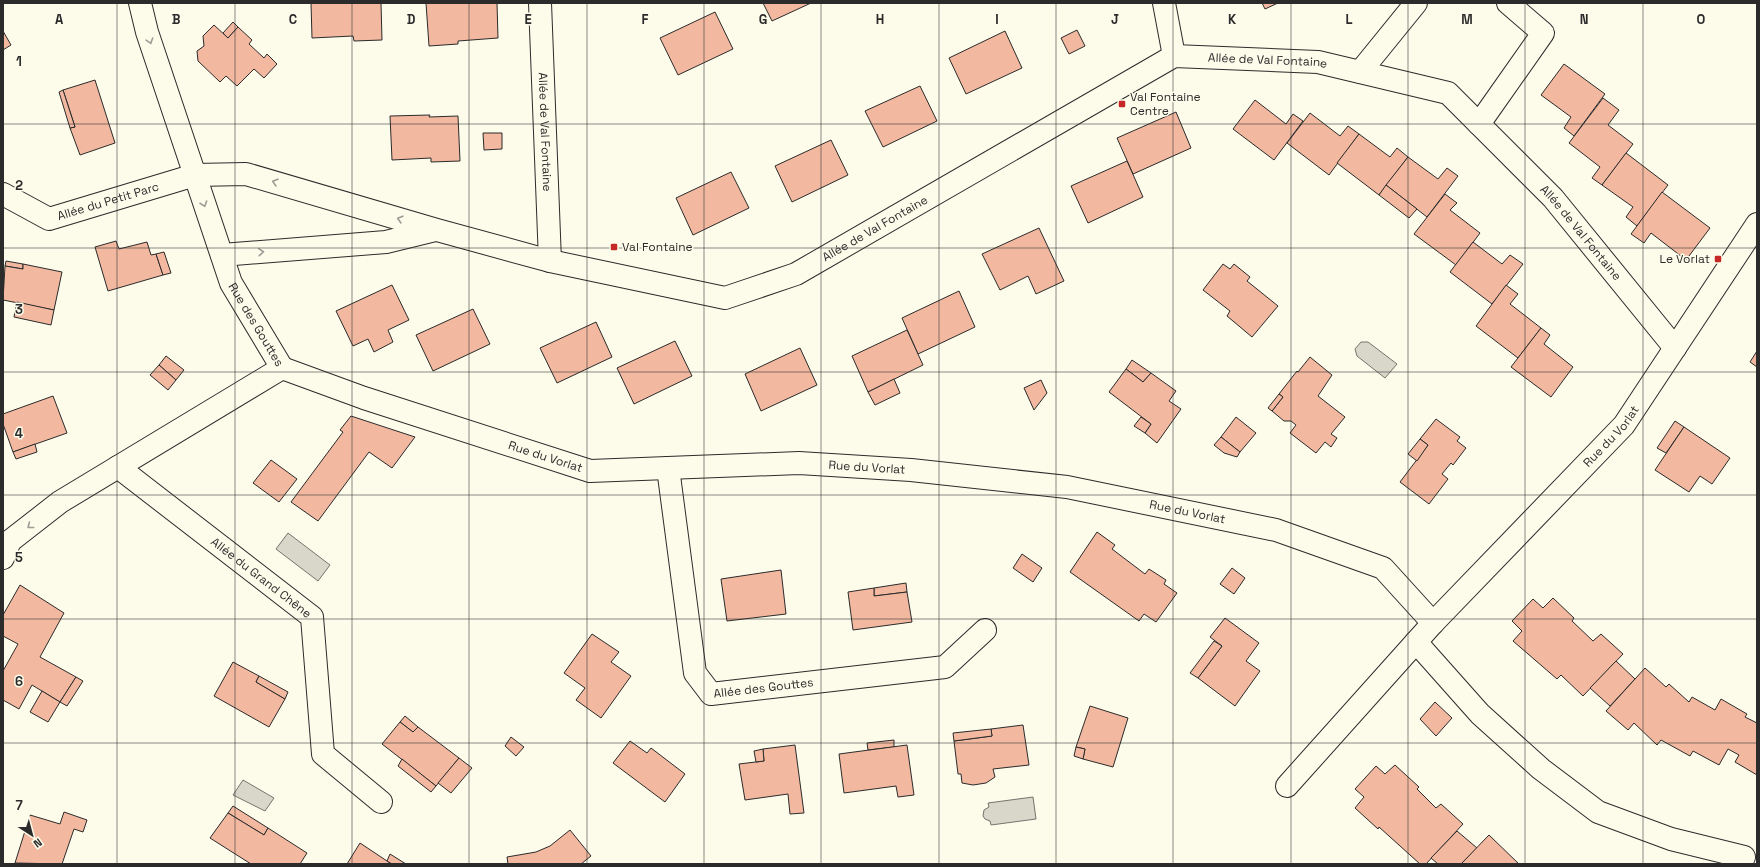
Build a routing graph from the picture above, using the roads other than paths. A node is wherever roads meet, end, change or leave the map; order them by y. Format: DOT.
graph roads {
  1 [pos="140,3"];
  2 [pos="540,3"];
  3 [pos="1164,3"];
  4 [pos="1416,3"];
  5 [pos="1508,3"];
  6 [pos="1174,56"];
  7 [pos="1360,72"];
  8 [pos="1479,124"];
  9 [pos="195,175"];
  10 [pos="3,194"];
  11 [pos="1757,224"];
  12 [pos="437,230"];
  13 [pos="222,255"];
  14 [pos="550,261"];
  15 [pos="1675,348"];
  16 [pos="282,368"];
  17 [pos="118,467"];
  18 [pos="668,468"];
  19 [pos="3,558"];
  20 [pos="1434,623"];
  21 [pos="985,630"];
  22 [pos="1416,642"];
  23 [pos="1287,786"];
  24 [pos="381,802"];
  25 [pos="1746,857"];
  1 -- 9 [label="street, Rue des Gouttes, one-way"];
  2 -- 14 [label="street, Allée de Val Fontaine"];
  3 -- 6 [label="street"];
  4 -- 7 [label="street"];
  5 -- 8 [label="street"];
  6 -- 7 [label="street, Allée de Val Fontaine"];
  6 -- 14 [label="street, Allée de Val Fontaine"];
  7 -- 8 [label="street, Allée de Val Fontaine"];
  8 -- 15 [label="street, Allée de Val Fontaine"];
  9 -- 10 [label="street, Allée du Petit Parc"];
  12 -- 9 [label="street, Allée de Val Fontaine, one-way"];
  9 -- 13 [label="street, Rue des Gouttes, one-way"];
  11 -- 15 [label="street, Rue du Vorlat"];
  13 -- 12 [label="street, Allée de Val Fontaine, one-way"];
  12 -- 14 [label="street, Allée de Val Fontaine"];
  13 -- 16 [label="street, Rue des Gouttes"];
  15 -- 20 [label="street, Rue du Vorlat"];
  16 -- 17 [label="street, Rue des Gouttes"];
  16 -- 18 [label="street, Rue du Vorlat"];
  17 -- 19 [label="street, Rue des Gouttes, one-way"];
  17 -- 24 [label="street, Allée du Grand Chêne"];
  18 -- 20 [label="street, Rue du Vorlat"];
  18 -- 21 [label="street, Allée des Gouttes"];
  20 -- 22 [label="street, Rue du Vorlat"];
  22 -- 23 [label="street, Rue du Vorlat"];
  22 -- 25 [label="street"];
}
